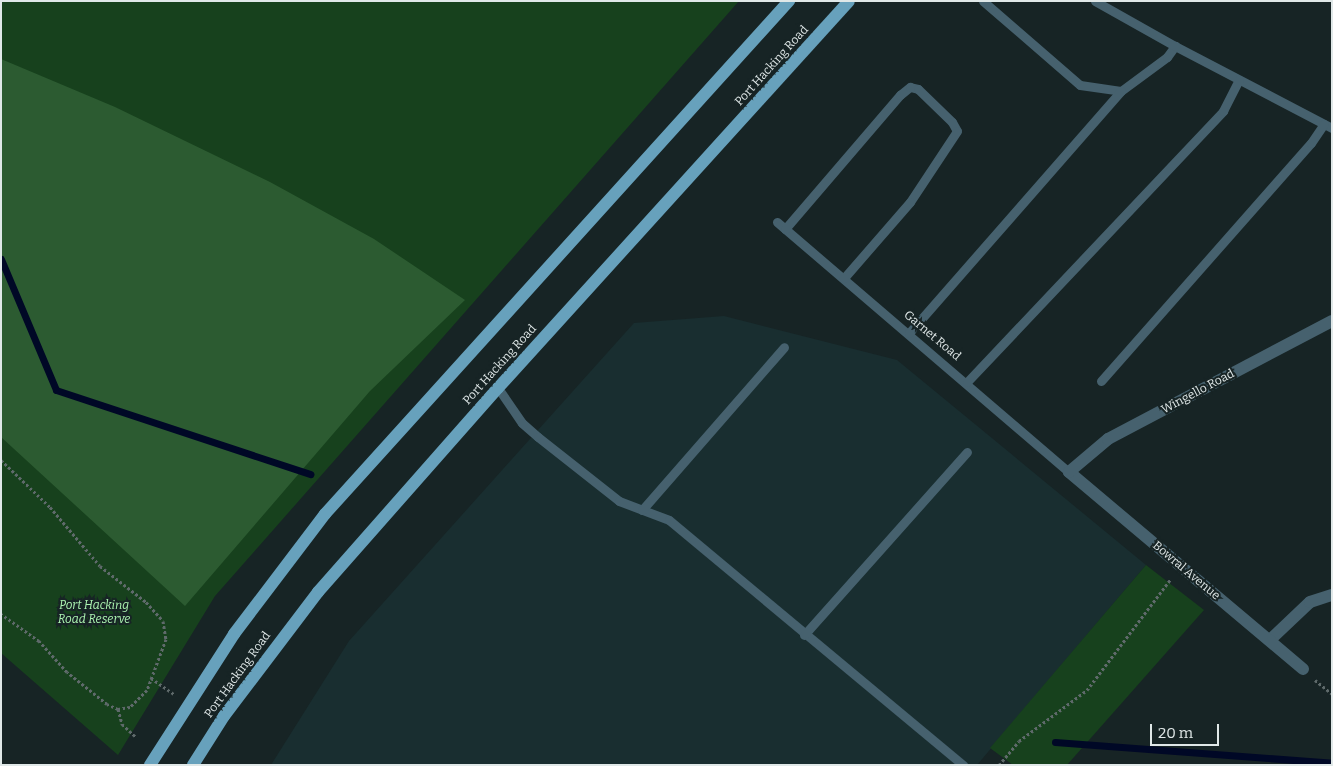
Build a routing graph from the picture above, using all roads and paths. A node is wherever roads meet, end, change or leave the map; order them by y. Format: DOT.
graph roads {
  1 [pos="789,1"];
  2 [pos="849,1"];
  3 [pos="983,1"];
  4 [pos="1095,1"];
  5 [pos="1175,46"];
  6 [pos="1239,80"];
  7 [pos="1121,91"];
  8 [pos="1328,126"];
  9 [pos="777,222"];
  10 [pos="785,229"];
  11 [pos="844,278"];
  12 [pos="1332,321"];
  13 [pos="910,333"];
  14 [pos="784,347"];
  15 [pos="1101,381"];
  16 [pos="967,382"];
  17 [pos="498,388"];
  18 [pos="967,452"];
  19 [pos="1,460"];
  20 [pos="1070,472"];
  21 [pos="642,510"];
  22 [pos="1179,567"];
  23 [pos="1332,595"];
  24 [pos="1,614"];
  25 [pos="804,634"];
  26 [pos="1270,640"];
  27 [pos="1303,669"];
  28 [pos="151,678"];
  29 [pos="188,704"];
  30 [pos="118,709"];
  31 [pos="136,736"];
  32 [pos="150,765"];
  33 [pos="193,765"];
  34 [pos="963,765"];
  35 [pos="999,765"];
  1 -- 29 [label="main road, Port Hacking Road"];
  2 -- 17 [label="main road, Port Hacking Road"];
  3 -- 7 [label="lane"];
  4 -- 5 [label="lane"];
  5 -- 6 [label="lane"];
  5 -- 7 [label="lane"];
  6 -- 8 [label="lane"];
  6 -- 16 [label="lane"];
  7 -- 13 [label="lane"];
  8 -- 15 [label="lane"];
  9 -- 10 [label="lane, Garnet Road"];
  10 -- 11 [label="lane, Garnet Road"];
  10 -- 11 [label="lane"];
  11 -- 13 [label="lane, Garnet Road"];
  12 -- 20 [label="street, Wingello Road"];
  13 -- 16 [label="lane, Garnet Road"];
  14 -- 21 [label="lane"];
  16 -- 20 [label="lane, Garnet Road"];
  17 -- 21 [label="lane"];
  17 -- 33 [label="main road, Port Hacking Road"];
  18 -- 25 [label="lane"];
  19 -- 28 [label="path"];
  20 -- 22 [label="street, Bowral Avenue"];
  21 -- 25 [label="lane"];
  22 -- 26 [label="street, Bowral Avenue"];
  22 -- 35 [label="path"];
  23 -- 26 [label="street"];
  24 -- 30 [label="path"];
  25 -- 34 [label="lane"];
  26 -- 27 [label="street, Bowral Avenue"];
  28 -- 29 [label="path"];
  28 -- 30 [label="path"];
  29 -- 32 [label="main road, Port Hacking Road"];
  30 -- 31 [label="path"];
}
